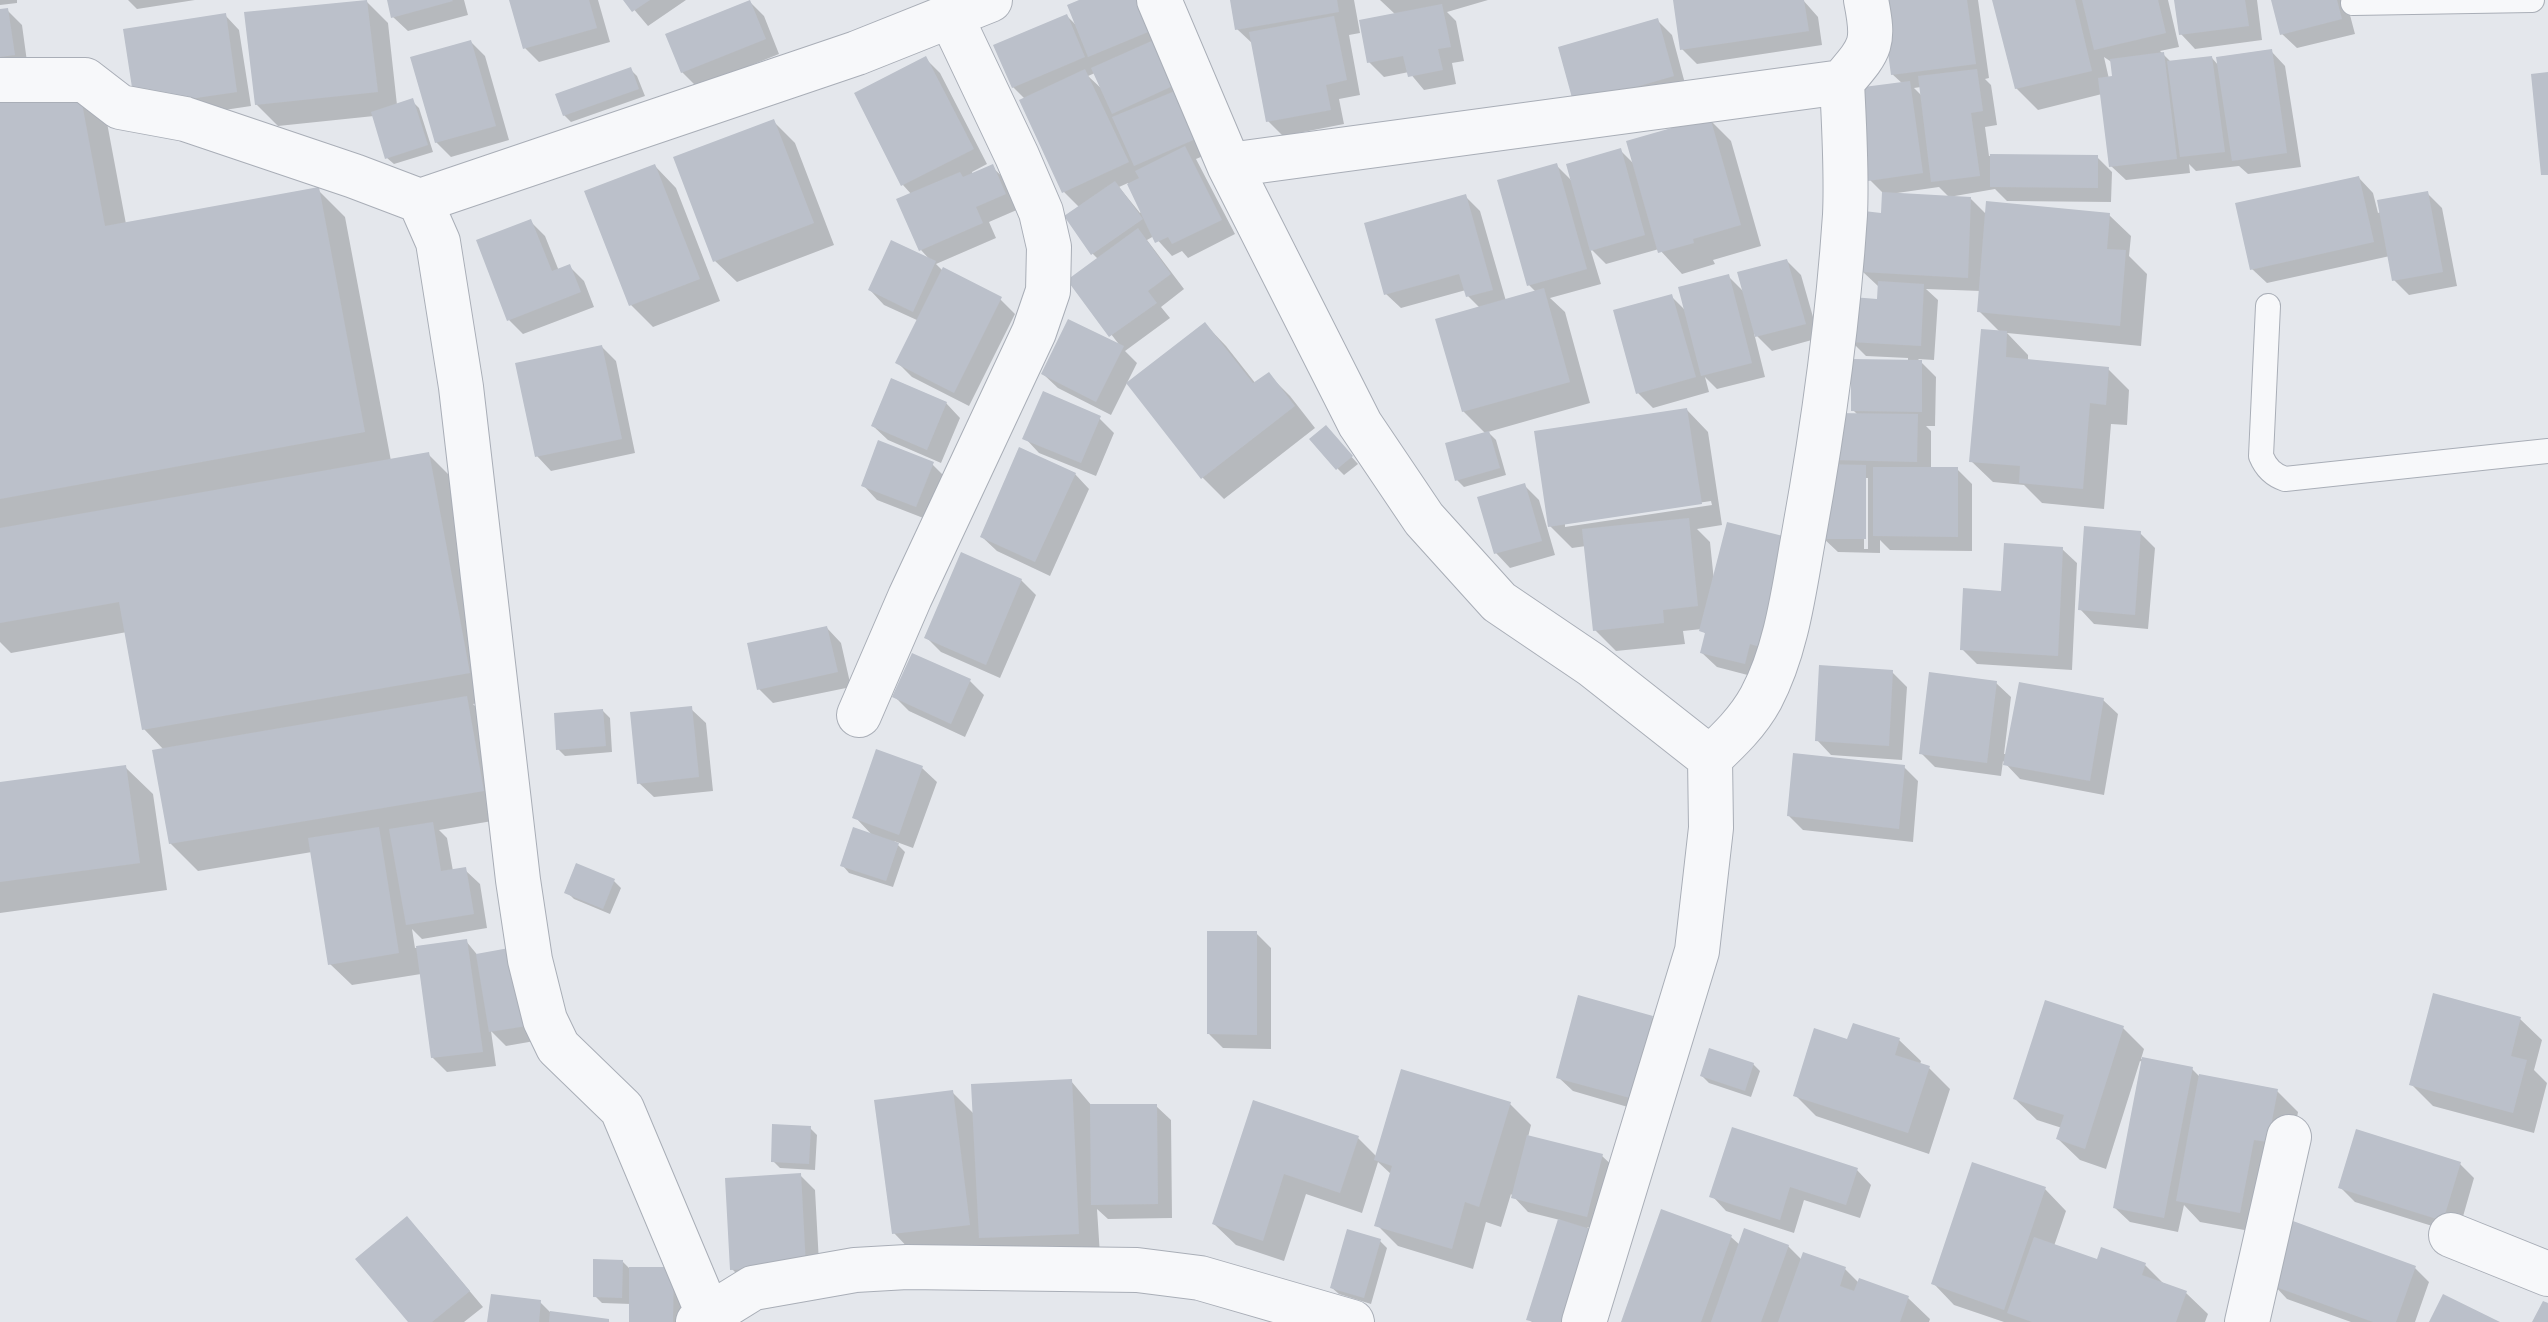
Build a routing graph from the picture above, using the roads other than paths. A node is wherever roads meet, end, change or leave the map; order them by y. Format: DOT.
graph roads {
  1 [pos="990,0"];
  2 [pos="1159,0"];
  3 [pos="1866,0"];
  4 [pos="2532,0"];
  5 [pos="2353,3"];
  6 [pos="951,17"];
  7 [pos="0,80"];
  8 [pos="1842,82"];
  9 [pos="1229,165"];
  10 [pos="420,201"];
  11 [pos="2268,306"];
  12 [pos="2548,451"];
  13 [pos="859,715"];
  14 [pos="1710,758"];
  15 [pos="2289,1137"];
  16 [pos="2451,1235"];
  17 [pos="2548,1274"];
  18 [pos="703,1319"];
  19 [pos="1325,1319"];
  20 [pos="1584,1322"];
  21 [pos="2247,1322"];
  1 -- 6 [label="street"];
  2 -- 9 [label="street"];
  3 -- 8 [label="street"];
  4 -- 5 [label="lane"];
  6 -- 10 [label="street"];
  6 -- 13 [label="street"];
  7 -- 10 [label="street"];
  8 -- 9 [label="street"];
  8 -- 14 [label="street"];
  9 -- 14 [label="street"];
  10 -- 18 [label="street"];
  11 -- 12 [label="lane"];
  14 -- 20 [label="street"];
  15 -- 21 [label="street"];
  16 -- 17 [label="street"];
  18 -- 19 [label="street"];
}
